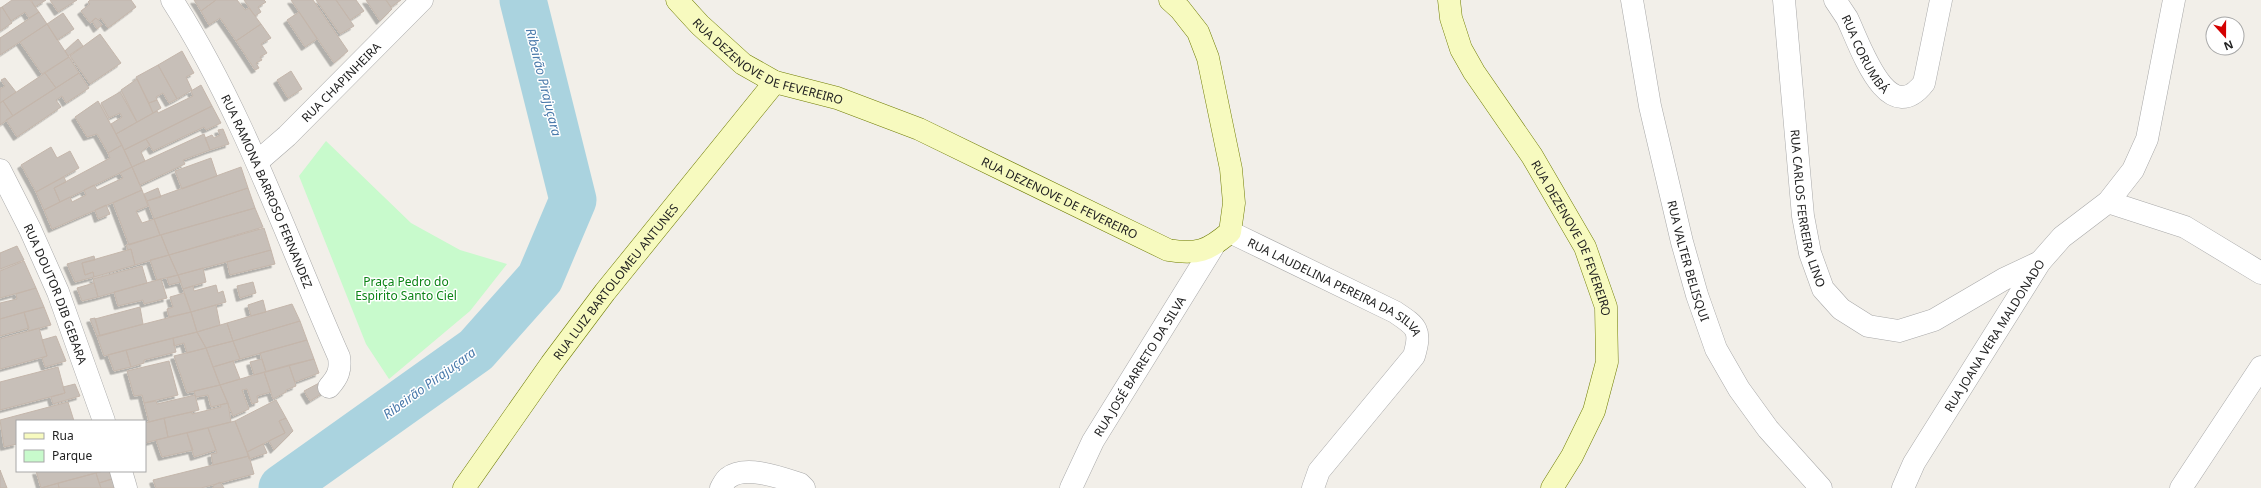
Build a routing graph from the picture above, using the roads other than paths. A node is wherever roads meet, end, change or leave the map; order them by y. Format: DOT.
graph roads {
  1 [pos="172,0"];
  2 [pos="422,0"];
  3 [pos="677,0"];
  4 [pos="1170,0"];
  5 [pos="1449,0"];
  6 [pos="1632,0"];
  7 [pos="1784,0"];
  8 [pos="1835,0"];
  9 [pos="1941,0"];
  10 [pos="2174,0"];
  11 [pos="775,82"];
  12 [pos="257,162"];
  13 [pos="0,170"];
  14 [pos="2108,202"];
  15 [pos="1230,232"];
  16 [pos="1213,246"];
  17 [pos="2040,262"];
  18 [pos="2261,273"];
  19 [pos="2261,367"];
  20 [pos="329,387"];
  21 [pos="104,420"];
  22 [pos="121,472"];
  23 [pos="126,488"];
  24 [pos="464,488"];
  25 [pos="721,488"];
  26 [pos="804,488"];
  27 [pos="1071,488"];
  28 [pos="1313,488"];
  29 [pos="1552,488"];
  30 [pos="1821,488"];
  31 [pos="1904,488"];
  32 [pos="2181,488"];
  1 -- 12 [label="street, RUA RAMONA BARROSO FERNANDEZ"];
  2 -- 12 [label="street, RUA CHAPINHEIRA"];
  3 -- 11 [label="street, RUA DEZENOVE DE FEVEREIRO"];
  4 -- 15 [label="street"];
  5 -- 29 [label="street, RUA DEZENOVE DE FEVEREIRO"];
  6 -- 30 [label="street, RUA VALTER BELISQUI"];
  7 -- 17 [label="street, RUA CARLOS FERREIRA LINO"];
  8 -- 9 [label="street, RUA CORUMBÁ"];
  10 -- 14 [label="street, RUA JOANA VERA MALDONADO"];
  11 -- 16 [label="street, RUA DEZENOVE DE FEVEREIRO"];
  11 -- 24 [label="street, RUA LUIZ BARTOLOMEU ANTUNES"];
  12 -- 20 [label="street, RUA RAMONA BARROSO FERNANDEZ"];
  13 -- 21 [label="street, RUA DOUTOR DIB GEBARA"];
  14 -- 17 [label="street, RUA JOANA VERA MALDONADO"];
  14 -- 18 [label="street"];
  15 -- 16 [label="street, RUA DEZENOVE DE FEVEREIRO"];
  15 -- 28 [label="street, RUA LAUDELINA PEREIRA DA SILVA"];
  16 -- 27 [label="street, RUA JOSÉ BARRETO DA SILVA"];
  17 -- 31 [label="street, RUA JOANA VERA MALDONADO"];
  19 -- 32 [label="street"];
  22 -- 23 [label="street"];
  25 -- 26 [label="street"];
}
